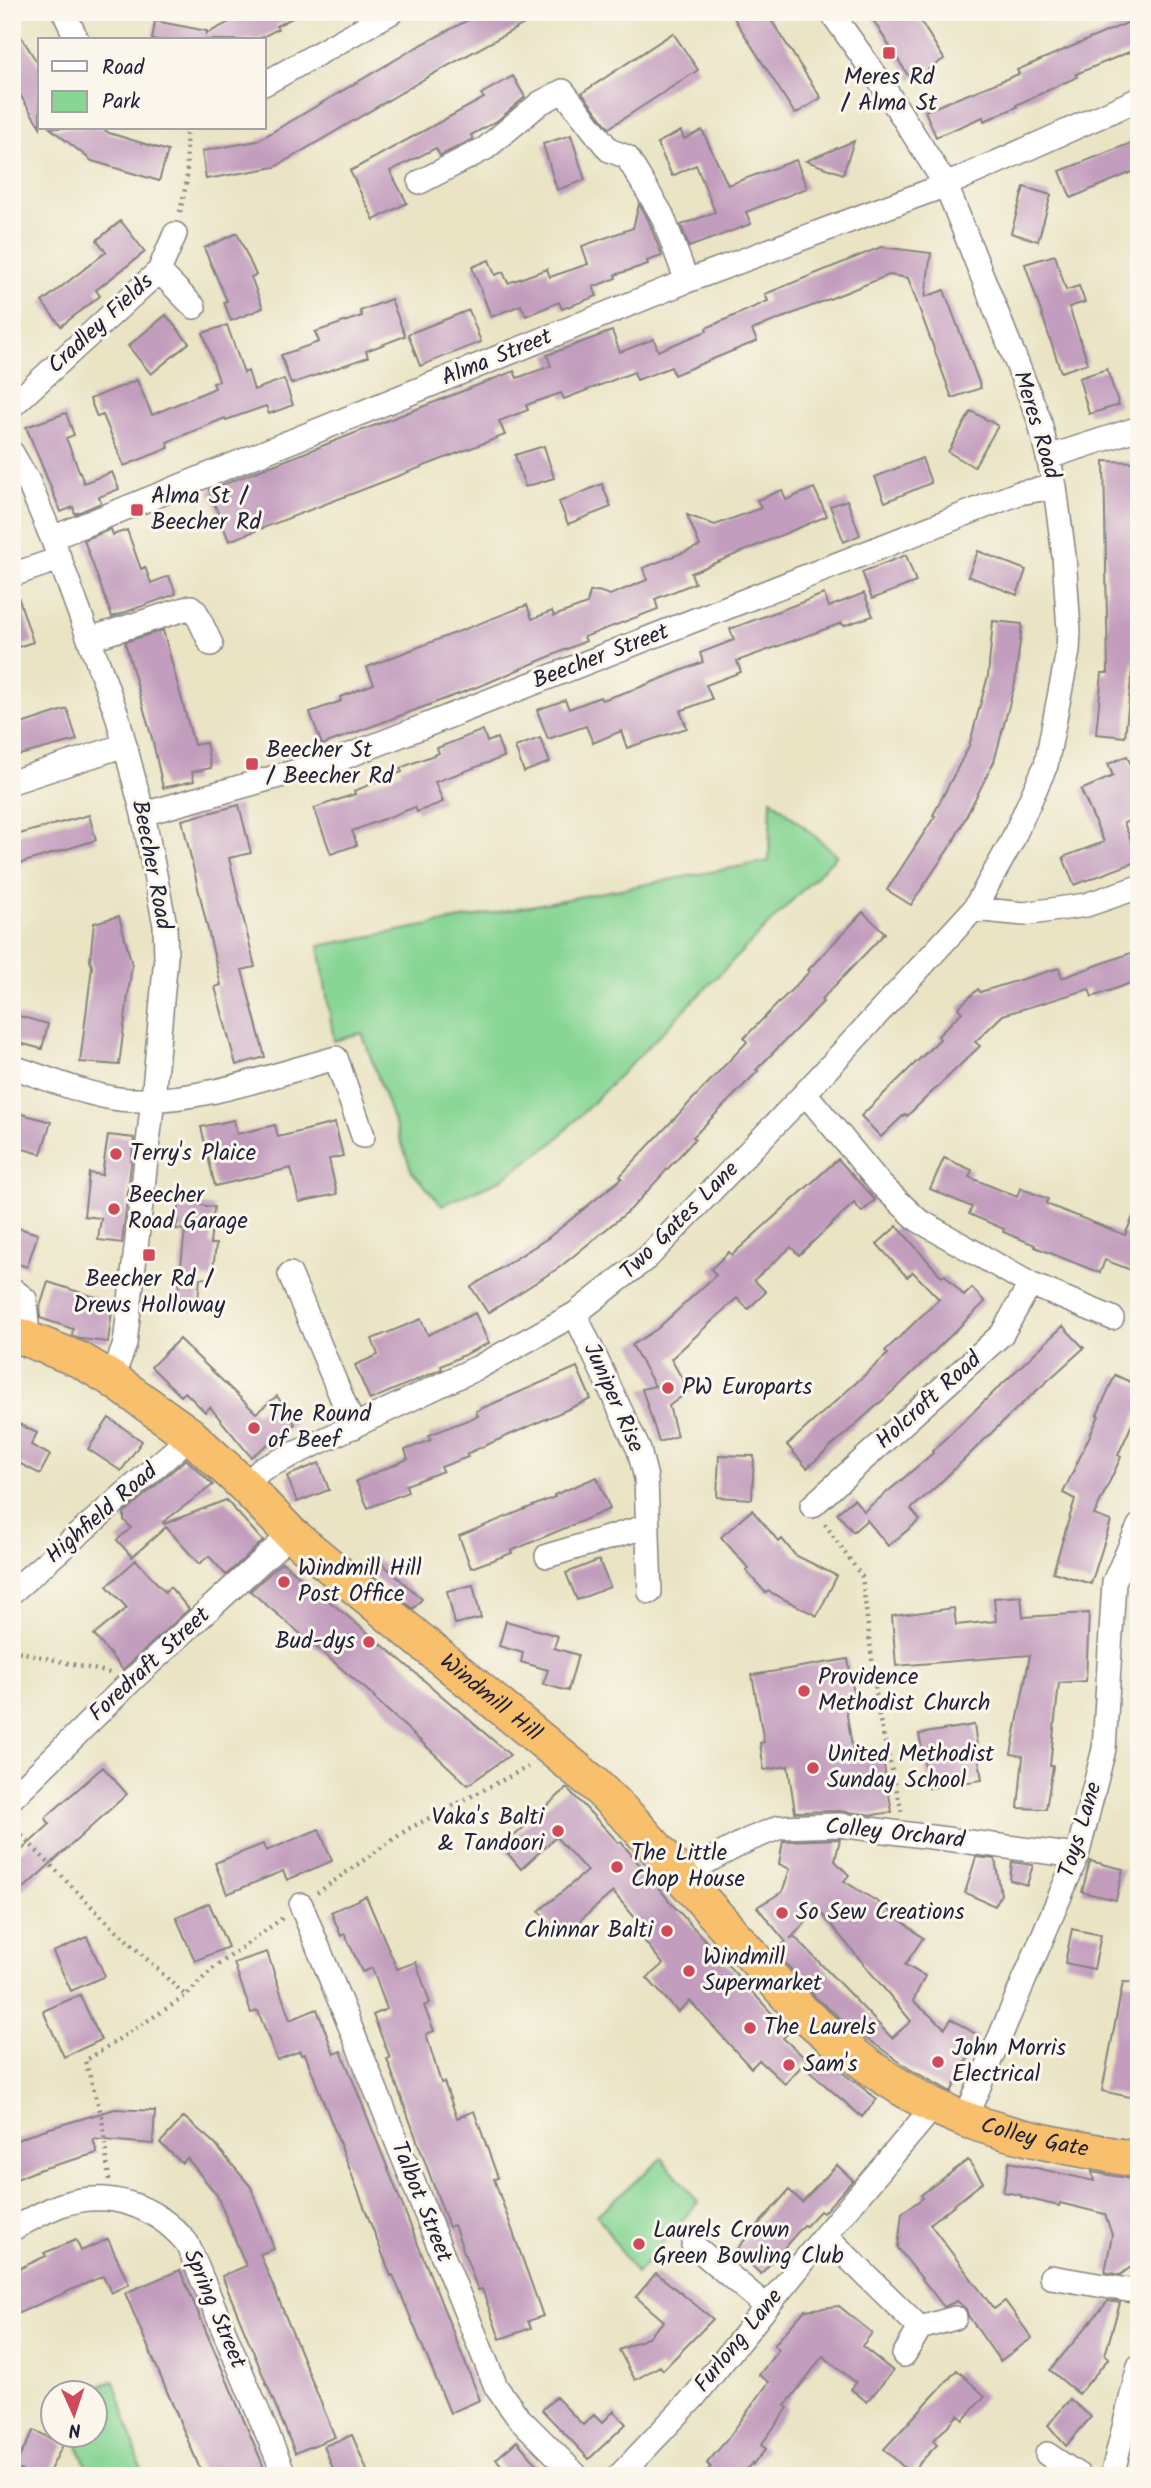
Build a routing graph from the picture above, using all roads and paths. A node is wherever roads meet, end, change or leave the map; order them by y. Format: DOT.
graph roads {
  1 [pos="64,12"];
  2 [pos="392,12"];
  3 [pos="831,12"];
  4 [pos="76,38"];
  5 [pos="266,83"];
  6 [pos="1139,99"];
  7 [pos="186,130"];
  8 [pos="421,182"];
  9 [pos="946,185"];
  10 [pos="175,234"];
  11 [pos="159,271"];
  12 [pos="687,281"];
  13 [pos="194,307"];
  14 [pos="12,406"];
  15 [pos="1139,428"];
  16 [pos="12,453"];
  17 [pos="1049,457"];
  18 [pos="1055,487"];
  19 [pos="55,549"];
  20 [pos="12,575"];
  21 [pos="89,639"];
  22 [pos="211,644"];
  23 [pos="125,745"];
  24 [pos="12,782"];
  25 [pos="143,814"];
  26 [pos="1139,887"];
  27 [pos="974,909"];
  28 [pos="12,1067"];
  29 [pos="806,1093"];
  30 [pos="153,1099"];
  31 [pos="363,1136"];
  32 [pos="290,1274"];
  33 [pos="1030,1283"];
  34 [pos="12,1289"];
  35 [pos="575,1314"];
  36 [pos="1112,1318"];
  37 [pos="20,1335"];
  38 [pos="112,1379"];
  39 [pos="354,1427"];
  40 [pos="190,1435"];
  41 [pos="245,1486"];
  42 [pos="812,1506"];
  43 [pos="648,1526"];
  44 [pos="1139,1526"];
  45 [pos="291,1534"];
  46 [pos="547,1556"];
  47 [pos="12,1592"];
  48 [pos="650,1592"];
  49 [pos="12,1650"];
  50 [pos="134,1678"];
  51 [pos="12,1798"];
  52 [pos="12,1826"];
  53 [pos="907,1833"];
  54 [pos="1077,1856"];
  55 [pos="681,1875"];
  56 [pos="301,1905"];
  57 [pos="186,1996"];
  58 [pos="85,2061"];
  59 [pos="950,2112"];
  60 [pos="1139,2160"];
  61 [pos="111,2198"];
  62 [pos="12,2229"];
  63 [pos="825,2235"];
  64 [pos="693,2245"];
  65 [pos="1051,2277"];
  66 [pos="1139,2292"];
  67 [pos="767,2307"];
  68 [pos="955,2318"];
  69 [pos="920,2328"];
  70 [pos="905,2355"];
  71 [pos="1139,2366"];
  72 [pos="1047,2454"];
  73 [pos="285,2476"];
  74 [pos="577,2476"];
  75 [pos="619,2476"];
  76 [pos="1080,2476"];
  77 [pos="1112,2476"];
  1 -- 4 [label="street"];
  2 -- 5 [label="street"];
  3 -- 9 [label="street, Meres Road"];
  6 -- 9 [label="street, Alma Street"];
  7 -- 10 [label="path"];
  8 -- 12 [label="street"];
  9 -- 12 [label="street, Alma Street"];
  9 -- 17 [label="street, Meres Road"];
  10 -- 11 [label="street, Cradley Fields"];
  11 -- 13 [label="street, Cradley Fields"];
  11 -- 14 [label="street, Cradley Fields"];
  12 -- 19 [label="street, Alma Street"];
  15 -- 17 [label="street"];
  16 -- 19 [label="street, Beecher Road"];
  17 -- 18 [label="street, Meres Road"];
  18 -- 25 [label="street, Beecher Street"];
  18 -- 27 [label="street, Meres Road"];
  19 -- 20 [label="street, Alma Street"];
  19 -- 21 [label="street, Beecher Road"];
  21 -- 22 [label="street"];
  21 -- 23 [label="street, Beecher Road"];
  23 -- 24 [label="street"];
  23 -- 25 [label="street, Beecher Road"];
  25 -- 30 [label="street, Beecher Road"];
  26 -- 27 [label="street"];
  27 -- 29 [label="street, Two Gates Lane"];
  28 -- 30 [label="street"];
  29 -- 33 [label="street"];
  29 -- 35 [label="street, Two Gates Lane"];
  30 -- 31 [label="street"];
  30 -- 38 [label="street, Beecher Road"];
  32 -- 39 [label="street"];
  33 -- 36 [label="street"];
  33 -- 42 [label="street, Holcroft Road"];
  34 -- 37 [label="street"];
  35 -- 39 [label="street, Two Gates Lane"];
  35 -- 43 [label="street, Juniper Rise"];
  37 -- 38 [label="highway, Windmill Hill"];
  38 -- 40 [label="highway, Windmill Hill"];
  39 -- 41 [label="street, Two Gates Lane"];
  40 -- 41 [label="highway, Windmill Hill"];
  40 -- 47 [label="street, Highfield Road"];
  41 -- 45 [label="highway, Windmill Hill"];
  42 -- 53 [label="path"];
  43 -- 46 [label="street"];
  43 -- 48 [label="street, Juniper Rise"];
  44 -- 54 [label="street, Toys Lane"];
  45 -- 50 [label="street, Foredraft Street"];
  45 -- 55 [label="highway, Windmill Hill"];
  49 -- 50 [label="path"];
  50 -- 51 [label="street, Foredraft Street"];
  52 -- 57 [label="path"];
  53 -- 54 [label="street, Colley Orchard"];
  53 -- 55 [label="street, Colley Orchard"];
  54 -- 59 [label="street, Toys Lane"];
  55 -- 59 [label="highway, Windmill Hill"];
  56 -- 74 [label="street, Talbot Street"];
  58 -- 61 [label="path"];
  59 -- 60 [label="highway, Colley Gate"];
  59 -- 63 [label="street, Furlong Lane"];
  61 -- 62 [label="street, Spring Street"];
  61 -- 73 [label="street, Spring Street"];
  63 -- 67 [label="street, Furlong Lane"];
  63 -- 69 [label="street"];
  64 -- 67 [label="street"];
  65 -- 66 [label="street"];
  67 -- 75 [label="street, Furlong Lane"];
  68 -- 69 [label="street"];
  69 -- 70 [label="street"];
  71 -- 77 [label="street"];
  72 -- 76 [label="street"];
}
